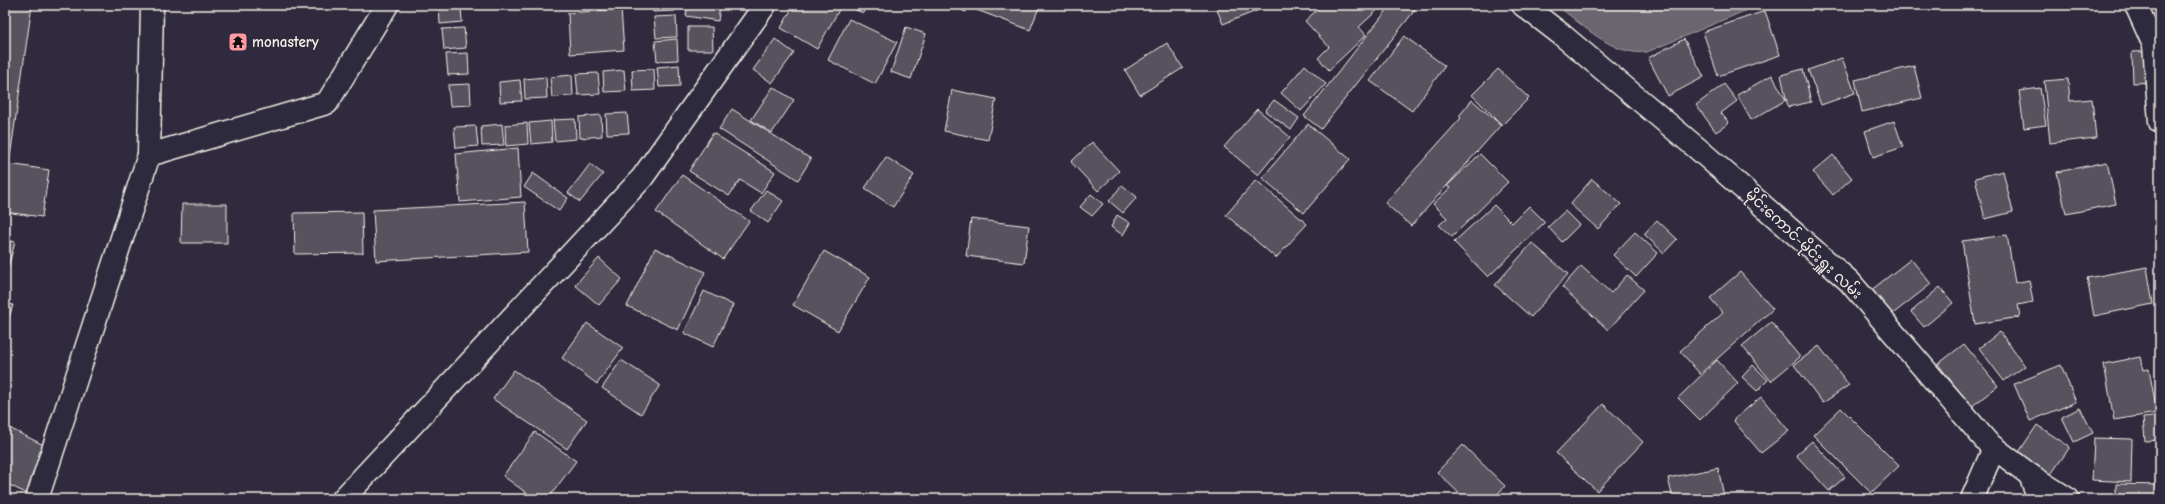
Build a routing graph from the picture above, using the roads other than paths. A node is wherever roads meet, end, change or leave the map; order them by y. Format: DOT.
graph roads {
  1 [pos="152,5"];
  2 [pos="387,5"];
  3 [pos="766,5"];
  4 [pos="1523,5"];
  5 [pos="2136,5"];
  6 [pos="2160,122"];
  7 [pos="149,155"];
  8 [pos="1994,448"];
  9 [pos="2030,475"];
  10 [pos="37,499"];
  11 [pos="343,499"];
  12 [pos="1972,499"];
  13 [pos="2039,499"];
  14 [pos="2068,499"];
  1 -- 7 [label="street"];
  2 -- 7 [label="street"];
  3 -- 11 [label="street"];
  4 -- 8 [label="street, မိုင်းကောင်-မိုင်းရှူး လမ်း"];
  5 -- 6 [label="street"];
  7 -- 10 [label="street"];
  8 -- 9 [label="street, မိုင်းကောင်-မိုင်းရှူး လမ်း"];
  8 -- 12 [label="street"];
  9 -- 13 [label="street"];
  9 -- 14 [label="street, မိုင်းကောင်-မိုင်းရှူး လမ်း"];
}
